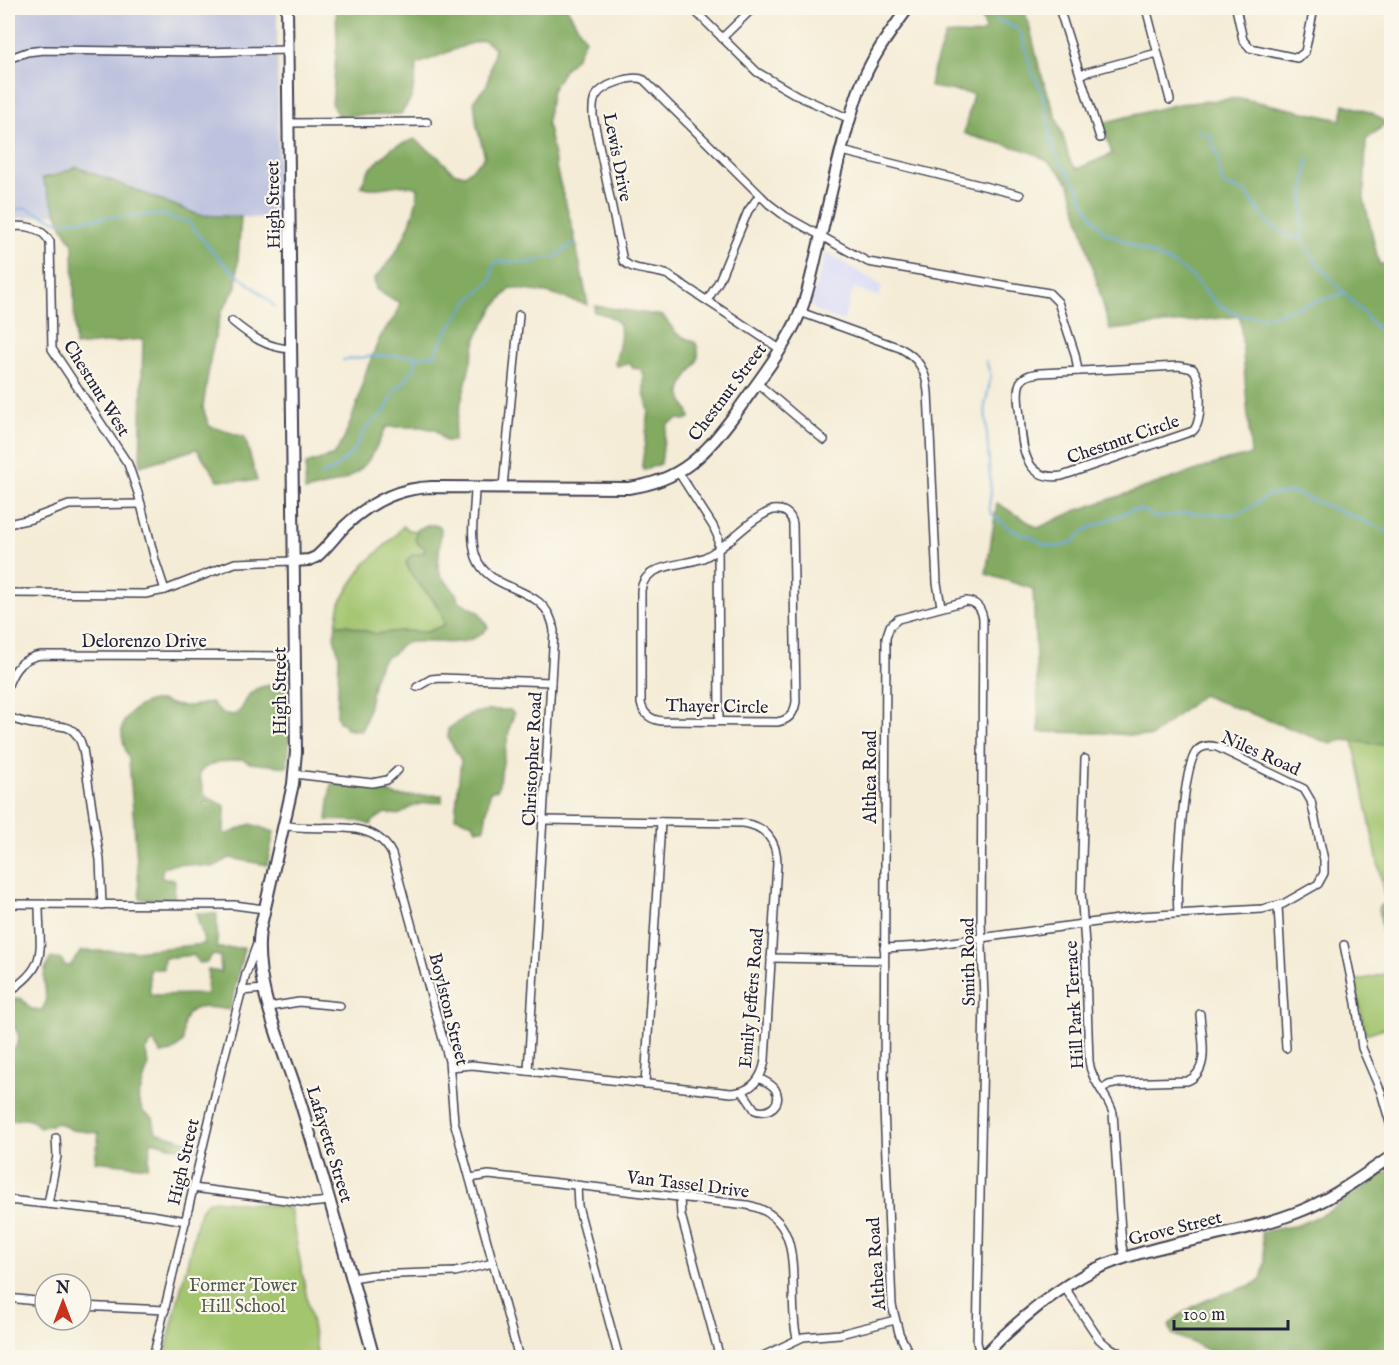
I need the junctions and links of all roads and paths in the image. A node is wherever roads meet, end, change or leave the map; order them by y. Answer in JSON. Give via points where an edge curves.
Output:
{"nodes":[{"id":1,"x":287,"y":8,"type":"edge"},
{"id":2,"x":692,"y":8,"type":"edge"},
{"id":3,"x":753,"y":8,"type":"edge"},
{"id":4,"x":908,"y":8,"type":"edge"},
{"id":5,"x":1059,"y":8,"type":"edge"},
{"id":6,"x":1146,"y":8,"type":"edge"},
{"id":7,"x":1236,"y":8,"type":"edge"},
{"id":8,"x":1314,"y":8,"type":"edge"},
{"id":9,"x":722,"y":38,"type":"junction"},
{"id":10,"x":288,"y":50,"type":"junction"},
{"id":11,"x":1157,"y":53,"type":"junction"},
{"id":12,"x":8,"y":58,"type":"edge"},
{"id":13,"x":1080,"y":74,"type":"junction"},
{"id":14,"x":1170,"y":100,"type":"dead end"},
{"id":15,"x":850,"y":119,"type":"junction"},
{"id":16,"x":427,"y":122,"type":"dead end"},
{"id":17,"x":288,"y":123,"type":"junction"},
{"id":18,"x":1100,"y":138,"type":"dead end"},
{"id":19,"x":842,"y":151,"type":"junction"},
{"id":20,"x":1020,"y":195,"type":"dead end"},
{"id":21,"x":759,"y":196,"type":"junction"},
{"id":22,"x":8,"y":227,"type":"edge"},
{"id":23,"x":821,"y":235,"type":"junction"},
{"id":24,"x":707,"y":301,"type":"junction"},
{"id":25,"x":800,"y":312,"type":"junction"},
{"id":26,"x":519,"y":315,"type":"dead end"},
{"id":27,"x":232,"y":321,"type":"dead end"},
{"id":28,"x":291,"y":349,"type":"junction"},
{"id":29,"x":780,"y":349,"type":"junction"},
{"id":30,"x":1078,"y":371,"type":"junction"},
{"id":31,"x":757,"y":383,"type":"junction"},
{"id":32,"x":824,"y":441,"type":"dead end"},
{"id":33,"x":679,"y":473,"type":"junction"},
{"id":34,"x":475,"y":487,"type":"junction"},
{"id":35,"x":503,"y":487,"type":"junction"},
{"id":36,"x":141,"y":504,"type":"junction"},
{"id":37,"x":8,"y":524,"type":"edge"},
{"id":38,"x":718,"y":549,"type":"junction"},
{"id":39,"x":294,"y":561,"type":"junction"},
{"id":40,"x":165,"y":590,"type":"junction"},
{"id":41,"x":8,"y":593,"type":"edge"},
{"id":42,"x":941,"y":606,"type":"junction"},
{"id":43,"x":296,"y":656,"type":"junction"},
{"id":44,"x":551,"y":681,"type":"junction"},
{"id":45,"x":8,"y":685,"type":"edge"},
{"id":46,"x":417,"y":687,"type":"dead end"},
{"id":47,"x":8,"y":717,"type":"edge"},
{"id":48,"x":719,"y":721,"type":"junction"},
{"id":49,"x":1085,"y":759,"type":"dead end"},
{"id":50,"x":398,"y":771,"type":"dead end"},
{"id":51,"x":294,"y":774,"type":"junction"},
{"id":52,"x":543,"y":820,"type":"junction"},
{"id":53,"x":661,"y":822,"type":"junction"},
{"id":54,"x":283,"y":825,"type":"junction"},
{"id":55,"x":8,"y":904,"type":"edge"},
{"id":56,"x":39,"y":905,"type":"junction"},
{"id":57,"x":102,"y":905,"type":"junction"},
{"id":58,"x":1278,"y":906,"type":"junction"},
{"id":59,"x":264,"y":909,"type":"junction"},
{"id":60,"x":1178,"y":913,"type":"junction"},
{"id":61,"x":1084,"y":924,"type":"junction"},
{"id":62,"x":983,"y":939,"type":"junction"},
{"id":63,"x":258,"y":940,"type":"junction"},
{"id":64,"x":1344,"y":945,"type":"dead end"},
{"id":65,"x":884,"y":948,"type":"junction"},
{"id":66,"x":771,"y":958,"type":"junction"},
{"id":67,"x":884,"y":960,"type":"junction"},
{"id":68,"x":264,"y":989,"type":"junction"},
{"id":69,"x":241,"y":991,"type":"junction"},
{"id":70,"x":8,"y":992,"type":"edge"},
{"id":71,"x":340,"y":1006,"type":"dead end"},
{"id":72,"x":269,"y":1007,"type":"junction"},
{"id":73,"x":1200,"y":1014,"type":"dead end"},
{"id":74,"x":1286,"y":1048,"type":"dead end"},
{"id":75,"x":450,"y":1067,"type":"junction"},
{"id":76,"x":528,"y":1071,"type":"junction"},
{"id":77,"x":759,"y":1078,"type":"junction"},
{"id":78,"x":645,"y":1084,"type":"junction"},
{"id":79,"x":1101,"y":1090,"type":"junction"},
{"id":80,"x":743,"y":1092,"type":"junction"},
{"id":81,"x":1392,"y":1130,"type":"edge"},
{"id":82,"x":56,"y":1138,"type":"dead end"},
{"id":83,"x":1392,"y":1156,"type":"edge"},
{"id":84,"x":470,"y":1178,"type":"junction"},
{"id":85,"x":577,"y":1186,"type":"junction"},
{"id":86,"x":193,"y":1188,"type":"junction"},
{"id":87,"x":680,"y":1198,"type":"junction"},
{"id":88,"x":8,"y":1200,"type":"edge"},
{"id":89,"x":330,"y":1201,"type":"junction"},
{"id":90,"x":48,"y":1204,"type":"junction"},
{"id":91,"x":186,"y":1221,"type":"junction"},
{"id":92,"x":1125,"y":1258,"type":"junction"},
{"id":93,"x":493,"y":1263,"type":"junction"},
{"id":94,"x":352,"y":1278,"type":"junction"},
{"id":95,"x":1065,"y":1288,"type":"junction"},
{"id":96,"x":8,"y":1298,"type":"edge"},
{"id":97,"x":33,"y":1301,"type":"edge"},
{"id":98,"x":93,"y":1307,"type":"edge"},
{"id":99,"x":165,"y":1310,"type":"junction"},
{"id":100,"x":895,"y":1320,"type":"junction"},
{"id":101,"x":797,"y":1338,"type":"junction"},
{"id":102,"x":983,"y":1357,"type":"edge"},
{"id":103,"x":153,"y":1358,"type":"edge"},
{"id":104,"x":374,"y":1358,"type":"edge"},
{"id":105,"x":519,"y":1358,"type":"edge"},
{"id":106,"x":620,"y":1358,"type":"edge"},
{"id":107,"x":720,"y":1358,"type":"edge"},
{"id":108,"x":759,"y":1358,"type":"edge"},
{"id":109,"x":911,"y":1358,"type":"edge"},
{"id":110,"x":1130,"y":1358,"type":"edge"}],
"edges":[{"from":1,"to":10,"type":"main road","name":"High Street"},
{"from":2,"to":9,"type":"street"},
{"from":3,"to":9,"type":"street"},
{"from":4,"to":15,"type":"main road","name":"Chestnut Street","via":[[870,66]]},
{"from":5,"to":13,"type":"street"},
{"from":6,"to":11,"type":"street"},
{"from":7,"to":8,"type":"street","via":[[1243,40],[1250,48],[1297,58],[1305,52]]},
{"from":9,"to":15,"type":"street","via":[[761,75]]},
{"from":10,"to":12,"type":"street","via":[[44,50]]},
{"from":10,"to":17,"type":"main road","name":"High Street"},
{"from":11,"to":13,"type":"street"},
{"from":11,"to":14,"type":"street"},
{"from":13,"to":18,"type":"street"},
{"from":15,"to":19,"type":"main road","name":"Chestnut Street"},
{"from":16,"to":17,"type":"street"},
{"from":17,"to":28,"type":"main road","name":"High Street"},
{"from":19,"to":20,"type":"street"},
{"from":19,"to":23,"type":"main road","name":"Chestnut Street"},
{"from":21,"to":23,"type":"street","name":"Lewis Drive","via":[[785,216]]},
{"from":21,"to":24,"type":"street","via":[[748,211]]},
{"from":21,"to":24,"type":"street","name":"Lewis Drive","via":[[644,80],[629,77],[596,97],[593,116],[623,261],[631,267],[665,273]]},
{"from":22,"to":36,"type":"street","name":"Chestnut West","via":[[34,228],[50,242],[52,349],[128,464]]},
{"from":23,"to":25,"type":"main road","name":"Chestnut Street"},
{"from":23,"to":30,"type":"street","via":[[857,258],[873,263],[1052,294],[1058,302]]},
{"from":24,"to":29,"type":"street","name":"Lewis Drive"},
{"from":25,"to":29,"type":"main road","name":"Chestnut Street"},
{"from":25,"to":42,"type":"street","via":[[900,348],[923,368],[928,392]]},
{"from":26,"to":35,"type":"street"},
{"from":27,"to":28,"type":"street","via":[[263,343]]},
{"from":28,"to":39,"type":"main road","name":"High Street"},
{"from":29,"to":31,"type":"main road","name":"Chestnut Street"},
{"from":30,"to":30,"type":"street","name":"Chestnut Circle","via":[[1190,368],[1199,381],[1198,426],[1190,433],[1067,475],[1044,474],[1029,464],[1024,451],[1019,386],[1029,375]]},
{"from":31,"to":32,"type":"street"},
{"from":31,"to":33,"type":"main road","name":"Chestnut Street","via":[[710,447]]},
{"from":33,"to":35,"type":"main road","name":"Chestnut Street","via":[[628,488]]},
{"from":33,"to":38,"type":"street","via":[[716,530]]},
{"from":34,"to":35,"type":"main road","name":"Chestnut Street"},
{"from":34,"to":39,"type":"main road","name":"Chestnut Street","via":[[420,487],[388,496],[357,516],[316,557]]},
{"from":34,"to":44,"type":"street","name":"Christopher Road","via":[[474,541],[478,561],[492,577],[532,597],[546,609],[554,631]]},
{"from":36,"to":37,"type":"street","via":[[69,506]]},
{"from":36,"to":40,"type":"street","name":"Chestnut West"},
{"from":38,"to":48,"type":"street"},
{"from":38,"to":48,"type":"street","name":"Thayer Circle","via":[[702,558],[655,571],[644,580],[641,699],[643,710],[654,720]]},
{"from":38,"to":48,"type":"street","name":"Thayer Circle","via":[[770,512],[780,510],[791,517],[794,709],[781,721]]},
{"from":39,"to":40,"type":"street","via":[[235,563]]},
{"from":39,"to":43,"type":"main road","name":"High Street"},
{"from":40,"to":41,"type":"street","via":[[139,595]]},
{"from":42,"to":62,"type":"street","name":"Smith Road","via":[[972,602],[980,608],[983,618]]},
{"from":42,"to":65,"type":"street","name":"Althea Road","via":[[896,621],[886,638]]},
{"from":43,"to":45,"type":"street","name":"Delorenzo Drive","via":[[41,655],[20,664]]},
{"from":43,"to":51,"type":"main road","name":"High Street"},
{"from":44,"to":46,"type":"street","via":[[441,678]]},
{"from":44,"to":52,"type":"street","name":"Christopher Road"},
{"from":47,"to":57,"type":"street","via":[[66,726],[78,736],[99,852]]},
{"from":49,"to":61,"type":"street","name":"Hill Park Terrace","via":[[1081,892]]},
{"from":50,"to":51,"type":"street","via":[[387,780],[372,783]]},
{"from":51,"to":54,"type":"main road","name":"High Street"},
{"from":52,"to":53,"type":"street","name":"Emily Jeffers Road"},
{"from":52,"to":76,"type":"street","name":"Christopher Road"},
{"from":53,"to":66,"type":"street","name":"Emily Jeffers Road","via":[[747,823],[771,838],[777,863]]},
{"from":53,"to":78,"type":"street"},
{"from":54,"to":59,"type":"main road","name":"High Street"},
{"from":54,"to":75,"type":"street","name":"Boylston Street","via":[[365,830],[380,837],[390,849]]},
{"from":55,"to":56,"type":"street"},
{"from":56,"to":57,"type":"street"},
{"from":56,"to":70,"type":"street","via":[[39,963],[27,979]]},
{"from":57,"to":59,"type":"street","via":[[234,905]]},
{"from":58,"to":60,"type":"street","name":"Niles Road"},
{"from":58,"to":60,"type":"street","name":"Niles Road","via":[[1315,886],[1323,877],[1324,860],[1309,797],[1293,782],[1208,746],[1194,753],[1185,790]]},
{"from":58,"to":74,"type":"street"},
{"from":59,"to":63,"type":"main road","name":"High Street"},
{"from":60,"to":61,"type":"street","name":"Niles Road"},
{"from":61,"to":62,"type":"street","name":"Niles Road"},
{"from":61,"to":79,"type":"street","name":"Hill Park Terrace","via":[[1089,1065]]},
{"from":62,"to":65,"type":"street","name":"Niles Road"},
{"from":62,"to":102,"type":"street","name":"Smith Road","via":[[977,1342]]},
{"from":63,"to":68,"type":"main road","name":"Lafayette Street"},
{"from":63,"to":69,"type":"street","name":"High Street"},
{"from":64,"to":81,"type":"street","via":[[1362,1048]]},
{"from":65,"to":67,"type":"street","name":"Althea Road"},
{"from":66,"to":67,"type":"street"},
{"from":66,"to":77,"type":"street","name":"Emily Jeffers Road","via":[[765,1060]]},
{"from":67,"to":100,"type":"street","name":"Althea Road","via":[[884,1123]]},
{"from":68,"to":69,"type":"street"},
{"from":68,"to":72,"type":"main road","name":"Lafayette Street"},
{"from":69,"to":86,"type":"street","name":"High Street"},
{"from":71,"to":72,"type":"street","via":[[299,1002]]},
{"from":72,"to":89,"type":"main road","name":"Lafayette Street"},
{"from":73,"to":79,"type":"street","via":[[1202,1061],[1196,1076],[1187,1081],[1114,1084]]},
{"from":75,"to":76,"type":"street","name":"Emily Jeffers Road","via":[[472,1065]]},
{"from":75,"to":84,"type":"street","name":"Boylston Street","via":[[453,1115]]},
{"from":76,"to":78,"type":"street","name":"Emily Jeffers Road"},
{"from":77,"to":80,"type":"street","name":"Emily Jeffers Road"},
{"from":77,"to":80,"type":"street","via":[[777,1092],[773,1108],[765,1112],[755,1110]]},
{"from":78,"to":80,"type":"street","name":"Emily Jeffers Road"},
{"from":79,"to":92,"type":"street","name":"Hill Park Terrace","via":[[1114,1119]]},
{"from":82,"to":90,"type":"street","via":[[57,1156]]},
{"from":83,"to":92,"type":"main road","name":"Grove Street","via":[[1326,1199],[1296,1213]]},
{"from":84,"to":85,"type":"street","name":"Van Tassel Drive","via":[[485,1175]]},
{"from":84,"to":93,"type":"street","name":"Boylston Street"},
{"from":85,"to":87,"type":"street","name":"Van Tassel Drive"},
{"from":85,"to":106,"type":"street","via":[[578,1206]]},
{"from":86,"to":89,"type":"street","via":[[309,1203]]},
{"from":86,"to":91,"type":"street","name":"High Street"},
{"from":87,"to":101,"type":"street","name":"Van Tassel Drive","via":[[752,1206],[766,1212],[781,1226],[791,1250]]},
{"from":87,"to":107,"type":"street","via":[[681,1215]]},
{"from":88,"to":90,"type":"street"},
{"from":89,"to":94,"type":"main road","name":"Lafayette Street"},
{"from":90,"to":91,"type":"street"},
{"from":91,"to":99,"type":"street","name":"High Street"},
{"from":92,"to":95,"type":"main road","name":"Grove Street","via":[[1092,1271]]},
{"from":93,"to":94,"type":"street","via":[[448,1273]]},
{"from":93,"to":105,"type":"street","name":"Boylston Street"},
{"from":94,"to":104,"type":"main road","name":"Lafayette Street"},
{"from":95,"to":102,"type":"main road","name":"Grove Street","via":[[1022,1320]]},
{"from":95,"to":110,"type":"street","via":[[1099,1339]]},
{"from":96,"to":97,"type":"street"},
{"from":98,"to":99,"type":"street"},
{"from":99,"to":103,"type":"street","name":"High Street"},
{"from":100,"to":101,"type":"street","via":[[840,1334]]},
{"from":100,"to":109,"type":"street","name":"Althea Road"},
{"from":101,"to":108,"type":"street"}]}
